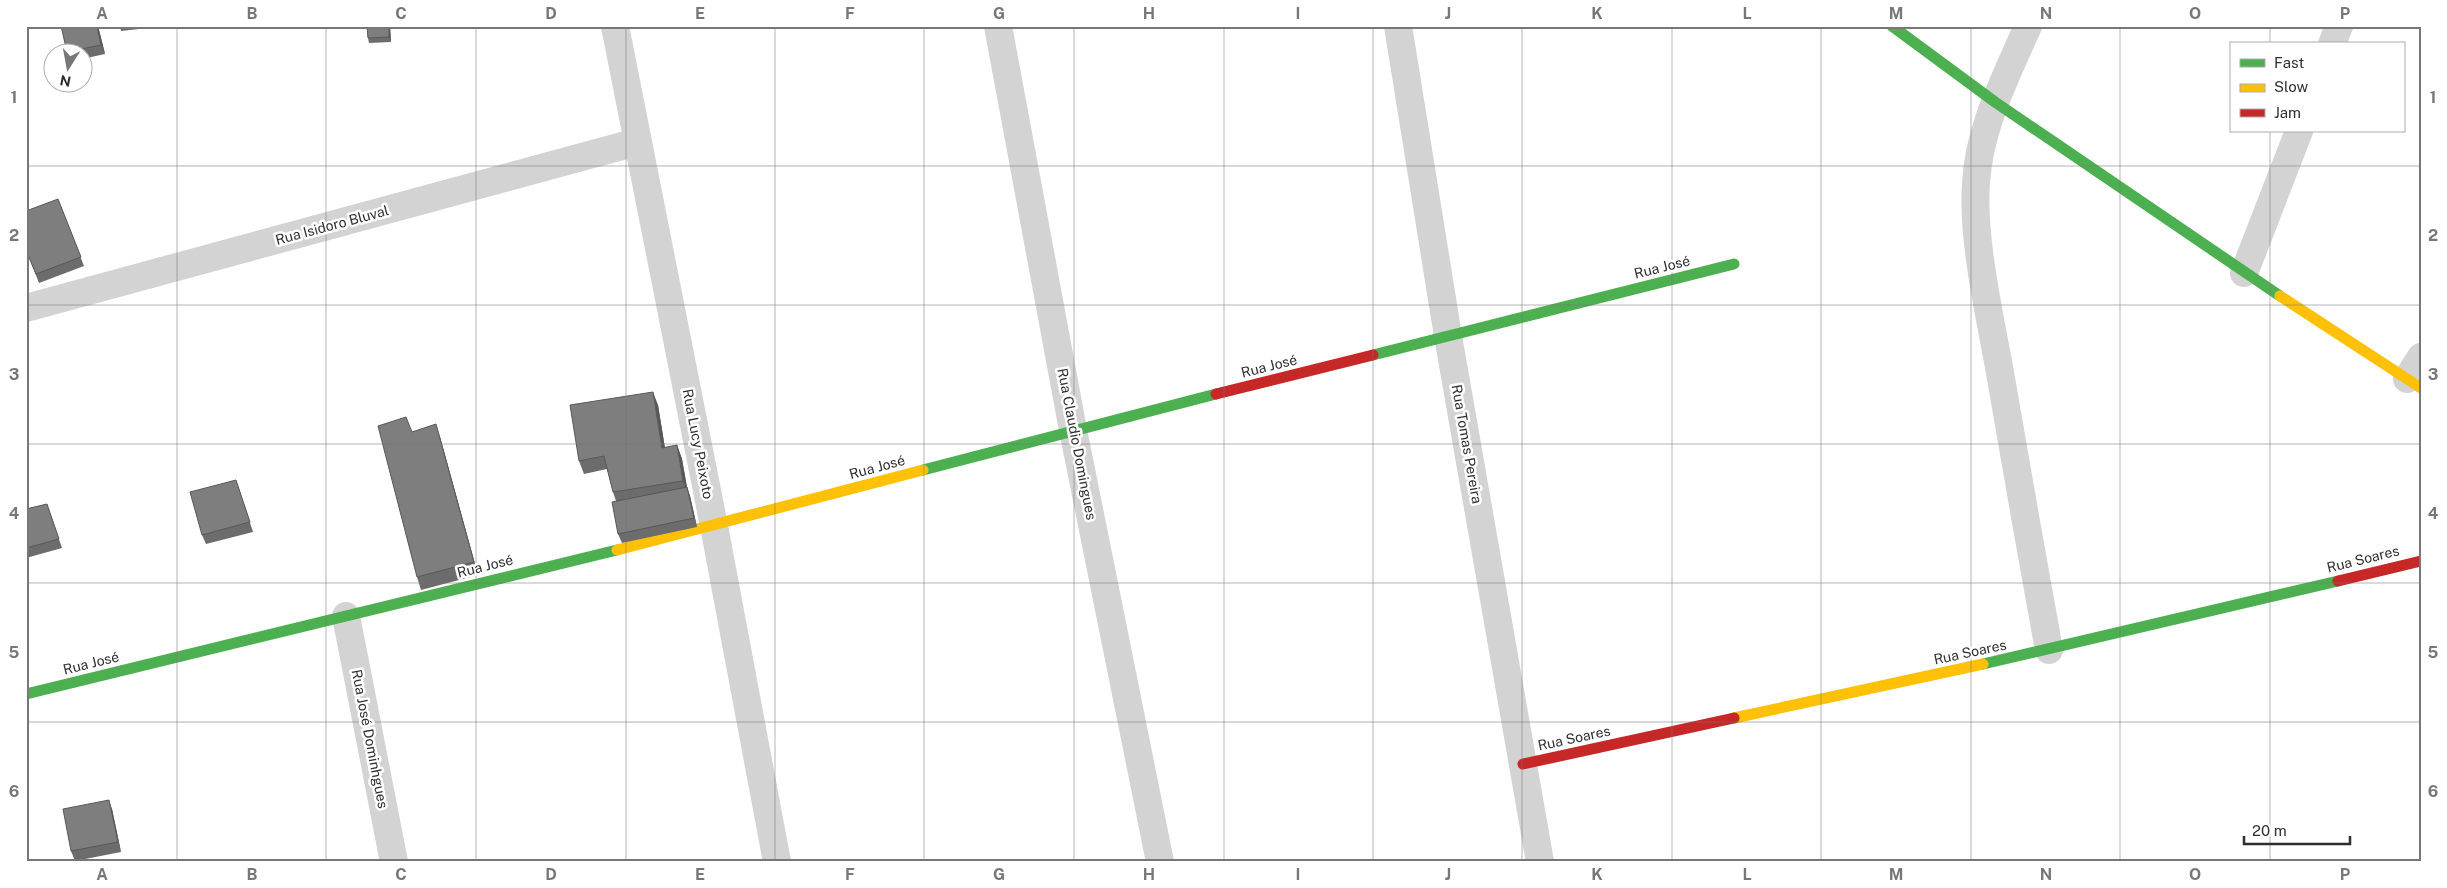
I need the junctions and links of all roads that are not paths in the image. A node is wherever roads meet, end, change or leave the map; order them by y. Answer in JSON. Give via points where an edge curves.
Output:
{"nodes":[{"id":1,"x":615,"y":26,"type":"edge"},
{"id":2,"x":998,"y":26,"type":"edge"},
{"id":3,"x":1398,"y":26,"type":"edge"},
{"id":4,"x":1892,"y":26,"type":"edge"},
{"id":5,"x":2028,"y":26,"type":"edge"},
{"id":6,"x":2339,"y":26,"type":"edge"},
{"id":7,"x":2333,"y":42,"type":"edge"},
{"id":8,"x":1995,"y":102,"type":"junction"},
{"id":9,"x":2299,"y":132,"type":"edge"},
{"id":10,"x":637,"y":142,"type":"junction"},
{"id":11,"x":1734,"y":264,"type":"dead end"},
{"id":12,"x":2244,"y":273,"type":"junction"},
{"id":13,"x":26,"y":308,"type":"edge"},
{"id":14,"x":1448,"y":336,"type":"junction"},
{"id":15,"x":2416,"y":375,"type":"edge"},
{"id":16,"x":1074,"y":430,"type":"junction"},
{"id":17,"x":714,"y":526,"type":"junction"},
{"id":18,"x":2421,"y":560,"type":"edge"},
{"id":19,"x":346,"y":616,"type":"junction"},
{"id":20,"x":2049,"y":650,"type":"junction"},
{"id":21,"x":26,"y":694,"type":"edge"},
{"id":22,"x":1523,"y":764,"type":"junction"},
{"id":23,"x":394,"y":862,"type":"edge"},
{"id":24,"x":777,"y":862,"type":"edge"},
{"id":25,"x":1160,"y":862,"type":"edge"},
{"id":26,"x":1540,"y":862,"type":"edge"}],
"edges":[{"from":1,"to":10,"type":"street","name":"Rua Lucy Peixoto"},
{"from":2,"to":16,"type":"street","name":"Rua Claudio Domingues"},
{"from":3,"to":14,"type":"street","name":"Rua Tomas Pereira"},
{"from":4,"to":8,"type":"street"},
{"from":5,"to":8,"type":"street"},
{"from":6,"to":7,"type":"street"},
{"from":8,"to":12,"type":"street"},
{"from":8,"to":20,"type":"street","via":[[1981,142],[1975,184],[1978,237]]},
{"from":9,"to":12,"type":"street"},
{"from":10,"to":13,"type":"street","name":"Rua Isidoro Bluval"},
{"from":10,"to":17,"type":"street","name":"Rua Lucy Peixoto"},
{"from":11,"to":14,"type":"street","name":"Rua José"},
{"from":12,"to":15,"type":"street"},
{"from":14,"to":16,"type":"street","name":"Rua José"},
{"from":14,"to":22,"type":"street","name":"Rua Tomas Pereira"},
{"from":16,"to":17,"type":"street","name":"Rua José"},
{"from":16,"to":25,"type":"street","name":"Rua Claudio Domingues"},
{"from":17,"to":19,"type":"street","name":"Rua José"},
{"from":17,"to":24,"type":"street","name":"Rua Lucy Peixoto"},
{"from":18,"to":20,"type":"street","name":"Rua Soares"},
{"from":19,"to":21,"type":"street","name":"Rua José"},
{"from":19,"to":23,"type":"street","name":"Rua José Dominhgues"},
{"from":20,"to":22,"type":"street","name":"Rua Soares"},
{"from":22,"to":26,"type":"street","name":"Rua Tomas Pereira"}]}
